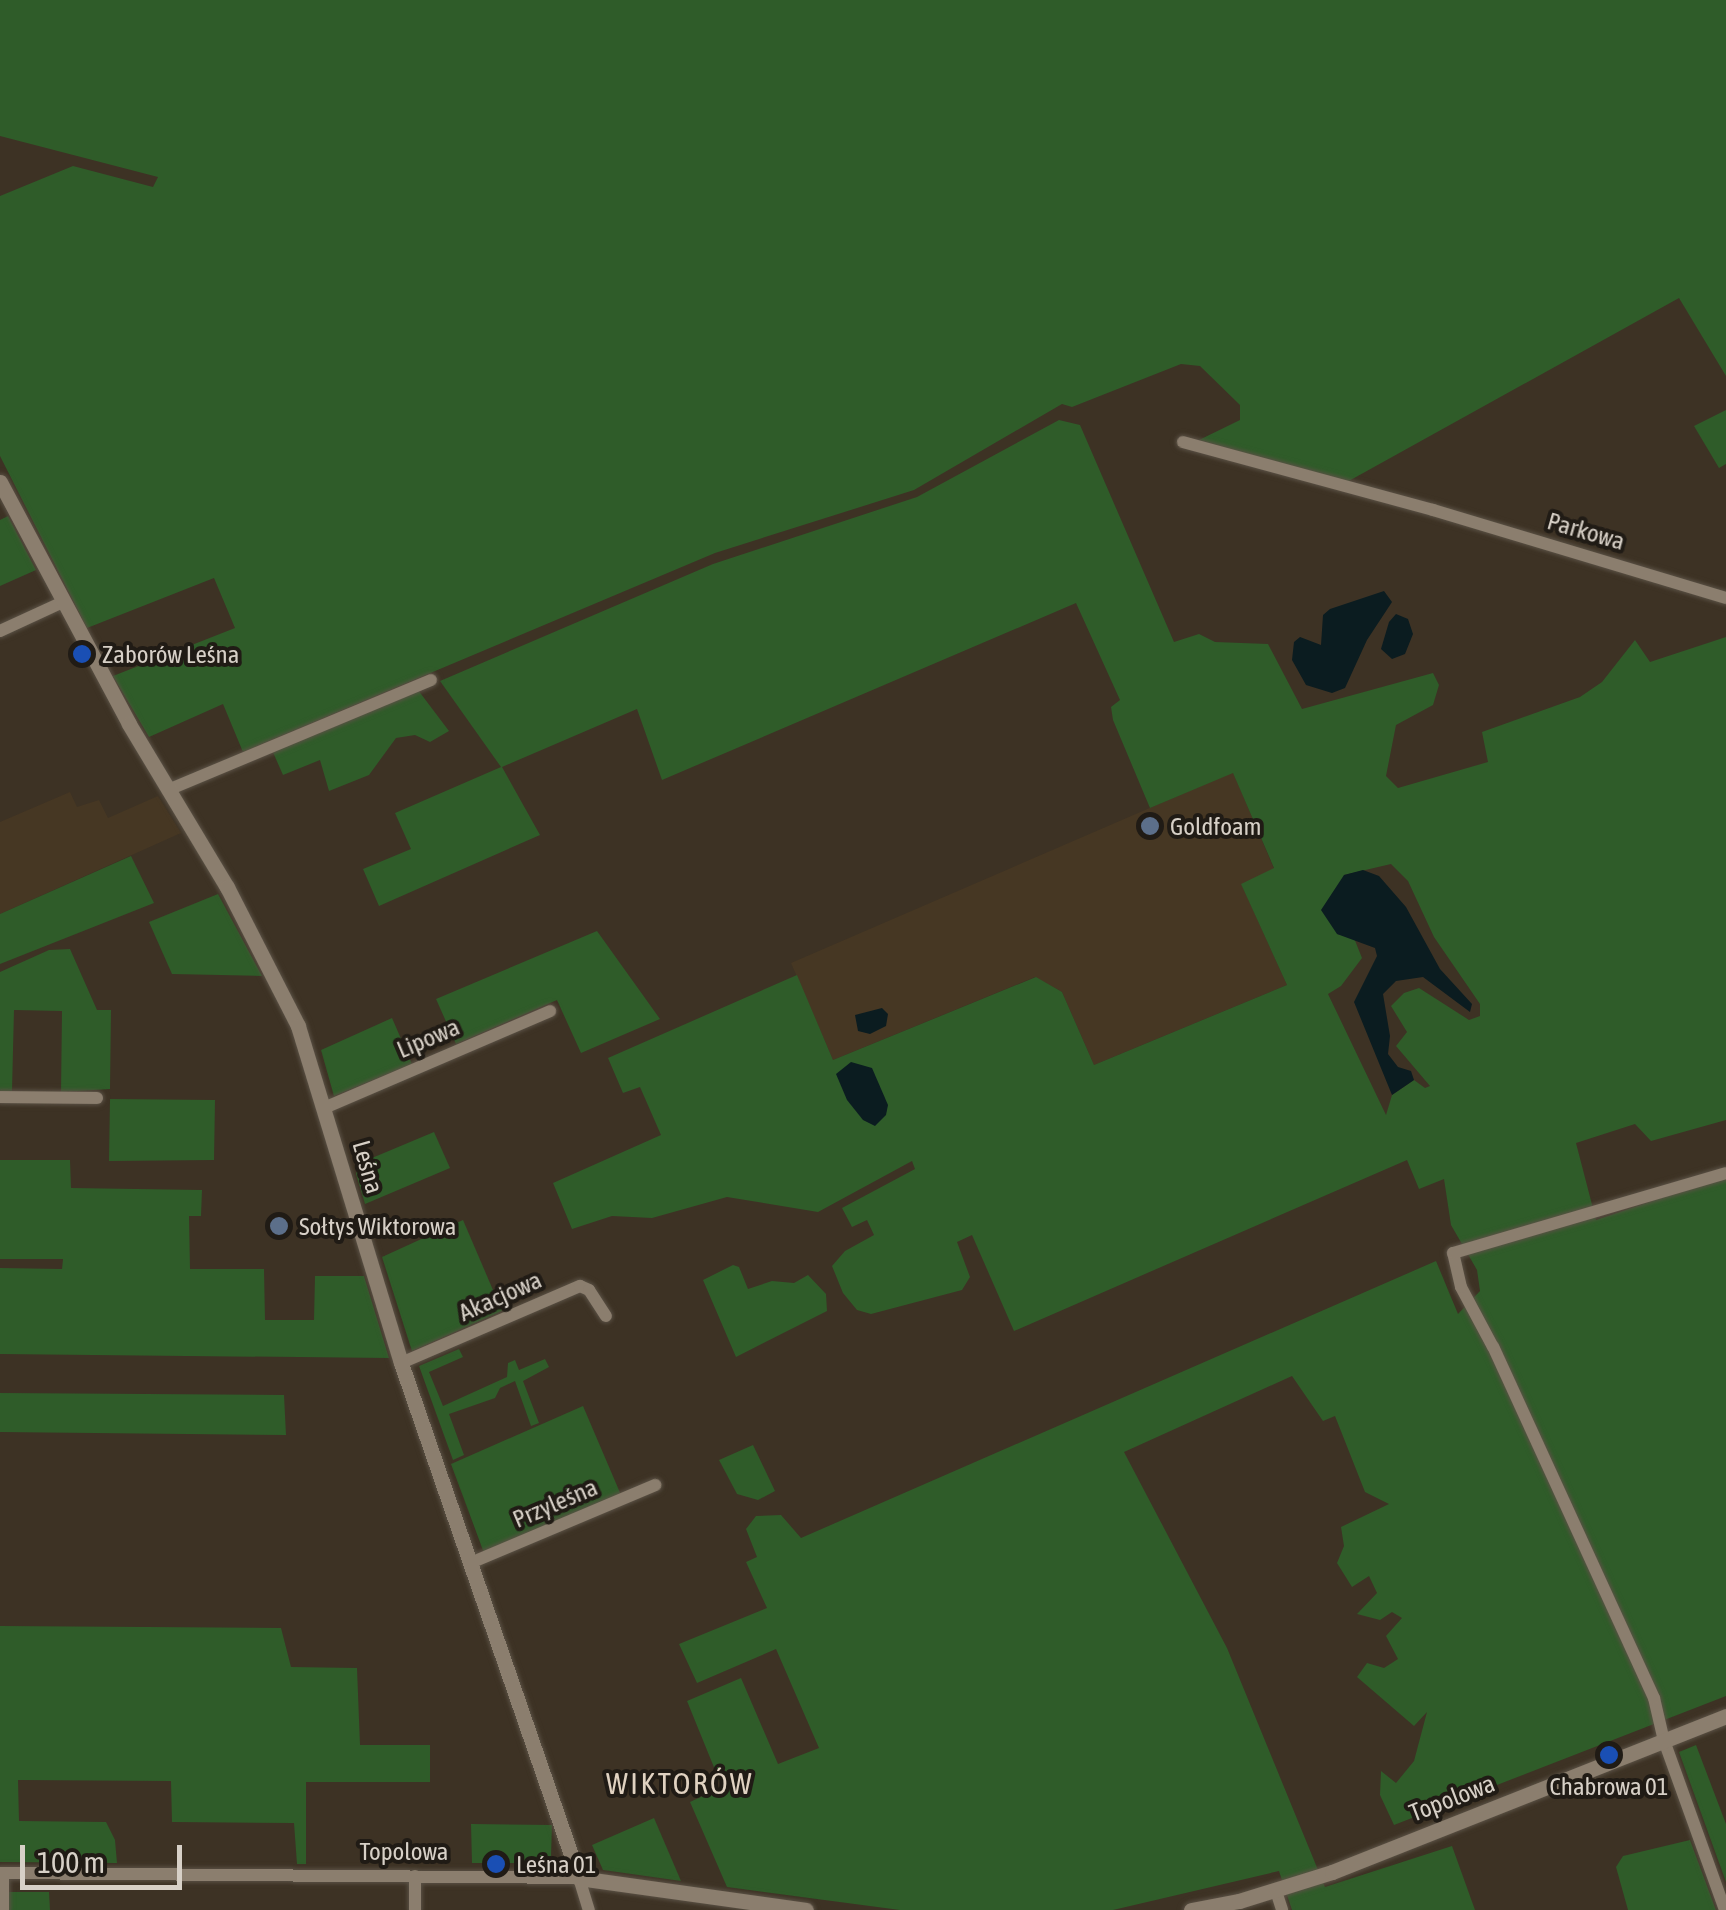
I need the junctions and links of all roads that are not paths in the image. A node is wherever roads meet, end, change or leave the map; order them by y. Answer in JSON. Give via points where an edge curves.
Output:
{"nodes":[{"id":1,"x":1184,"y":442,"type":"dead end"},
{"id":2,"x":0,"y":482,"type":"edge"},
{"id":3,"x":1726,"y":598,"type":"edge"},
{"id":4,"x":63,"y":602,"type":"junction"},
{"id":5,"x":0,"y":630,"type":"edge"},
{"id":6,"x":431,"y":680,"type":"dead end"},
{"id":7,"x":168,"y":790,"type":"junction"},
{"id":8,"x":550,"y":1011,"type":"dead end"},
{"id":9,"x":0,"y":1097,"type":"edge"},
{"id":10,"x":97,"y":1098,"type":"dead end"},
{"id":11,"x":324,"y":1108,"type":"junction"},
{"id":12,"x":1726,"y":1173,"type":"edge"},
{"id":13,"x":606,"y":1316,"type":"dead end"},
{"id":14,"x":401,"y":1363,"type":"junction"},
{"id":15,"x":655,"y":1485,"type":"dead end"},
{"id":16,"x":473,"y":1562,"type":"junction"},
{"id":17,"x":1726,"y":1716,"type":"edge"},
{"id":18,"x":1664,"y":1742,"type":"junction"},
{"id":19,"x":2,"y":1872,"type":"edge"},
{"id":20,"x":414,"y":1876,"type":"junction"},
{"id":21,"x":579,"y":1878,"type":"junction"},
{"id":22,"x":1276,"y":1891,"type":"junction"},
{"id":23,"x":4,"y":1910,"type":"edge"},
{"id":24,"x":415,"y":1910,"type":"edge"},
{"id":25,"x":588,"y":1910,"type":"edge"},
{"id":26,"x":805,"y":1910,"type":"edge"},
{"id":27,"x":1190,"y":1910,"type":"edge"},
{"id":28,"x":1282,"y":1910,"type":"edge"},
{"id":29,"x":1725,"y":1910,"type":"edge"}],
"edges":[{"from":1,"to":3,"type":"street","name":"Parkowa"},
{"from":2,"to":4,"type":"street","name":"Leśna"},
{"from":4,"to":5,"type":"street"},
{"from":4,"to":7,"type":"street","name":"Leśna"},
{"from":6,"to":7,"type":"street"},
{"from":7,"to":11,"type":"street","name":"Leśna","via":[[289,1006]]},
{"from":8,"to":11,"type":"street","name":"Lipowa"},
{"from":9,"to":10,"type":"street"},
{"from":11,"to":14,"type":"street","name":"Leśna"},
{"from":12,"to":18,"type":"street","via":[[1453,1253],[1461,1288],[1654,1698]]},
{"from":13,"to":14,"type":"street","name":"Akacjowa","via":[[580,1286]]},
{"from":14,"to":16,"type":"street","name":"Leśna"},
{"from":15,"to":16,"type":"street","name":"Przyleśna"},
{"from":16,"to":21,"type":"street","name":"Leśna"},
{"from":17,"to":18,"type":"street","name":"Topolowa"},
{"from":18,"to":22,"type":"street","name":"Topolowa"},
{"from":18,"to":29,"type":"street"},
{"from":19,"to":20,"type":"street","name":"Topolowa"},
{"from":19,"to":23,"type":"street"},
{"from":20,"to":21,"type":"street","name":"Topolowa"},
{"from":20,"to":24,"type":"street"},
{"from":21,"to":25,"type":"street","name":"Leśna"},
{"from":21,"to":26,"type":"street","name":"Topolowa"},
{"from":22,"to":27,"type":"street","name":"Topolowa"},
{"from":22,"to":28,"type":"street"}]}
